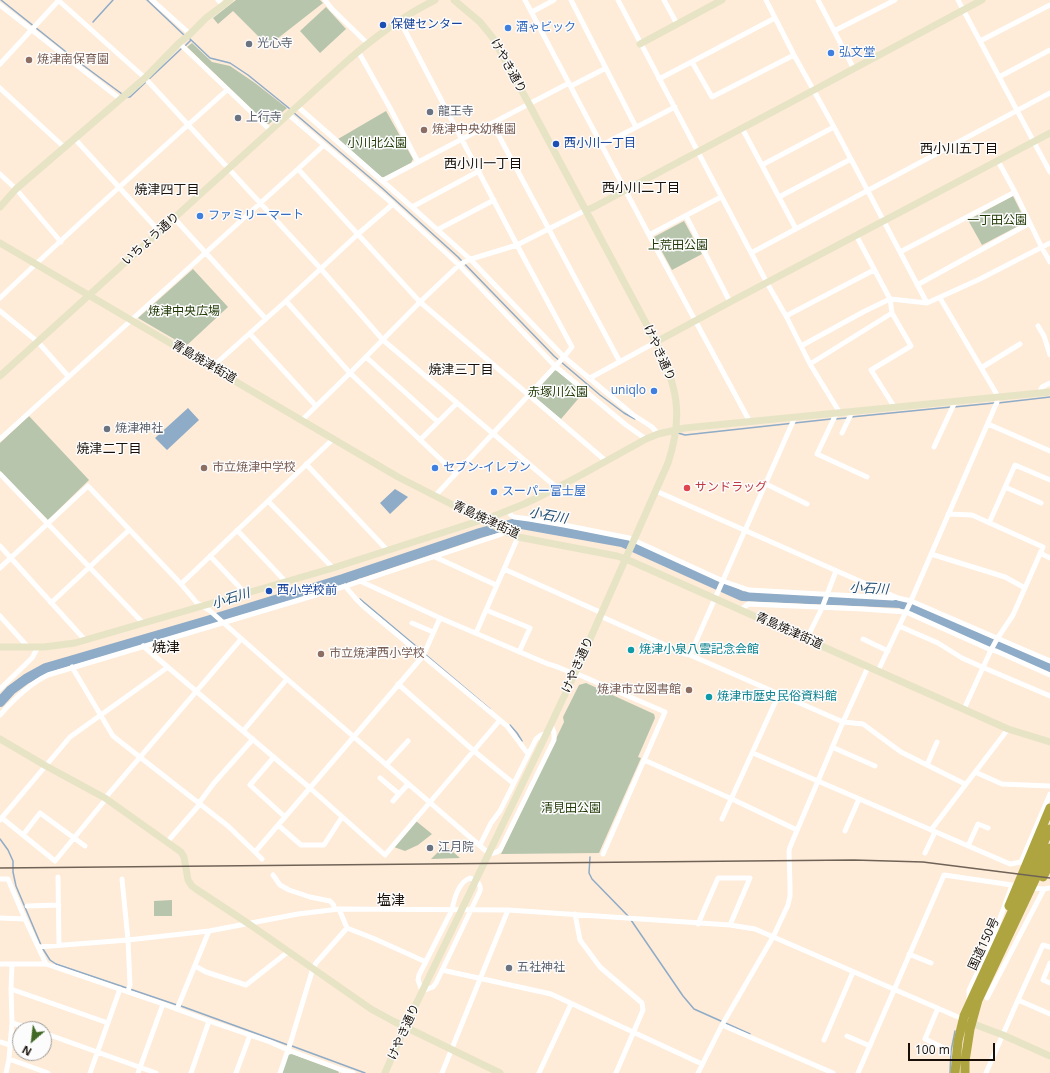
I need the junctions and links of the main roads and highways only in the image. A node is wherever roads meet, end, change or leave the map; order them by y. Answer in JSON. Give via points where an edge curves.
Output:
{"nodes":[{"id":1,"x":1050,"y":808,"type":"edge"},
{"id":2,"x":1050,"y":829,"type":"edge"},
{"id":3,"x":1050,"y":848,"type":"edge"},
{"id":4,"x":1050,"y":863,"type":"edge"},
{"id":5,"x":1001,"y":945,"type":"junction"},
{"id":6,"x":967,"y":1021,"type":"junction"},
{"id":7,"x":955,"y":1073,"type":"edge"},
{"id":8,"x":965,"y":1073,"type":"edge"}],
"edges":[{"from":1,"to":5,"type":"highway","via":[[1009,906]]},
{"from":2,"to":5,"type":"highway","name":"国道150号"},
{"from":3,"to":5,"type":"highway","name":"国道150号"},
{"from":4,"to":5,"type":"highway","via":[[1029,907]]},
{"from":5,"to":6,"type":"highway","name":"国道150号"},
{"from":5,"to":6,"type":"highway","name":"国道150号","via":[[969,1006]]},
{"from":6,"to":7,"type":"highway","name":"国道150号","via":[[958,1041]]},
{"from":6,"to":8,"type":"highway","name":"国道150号"}]}
